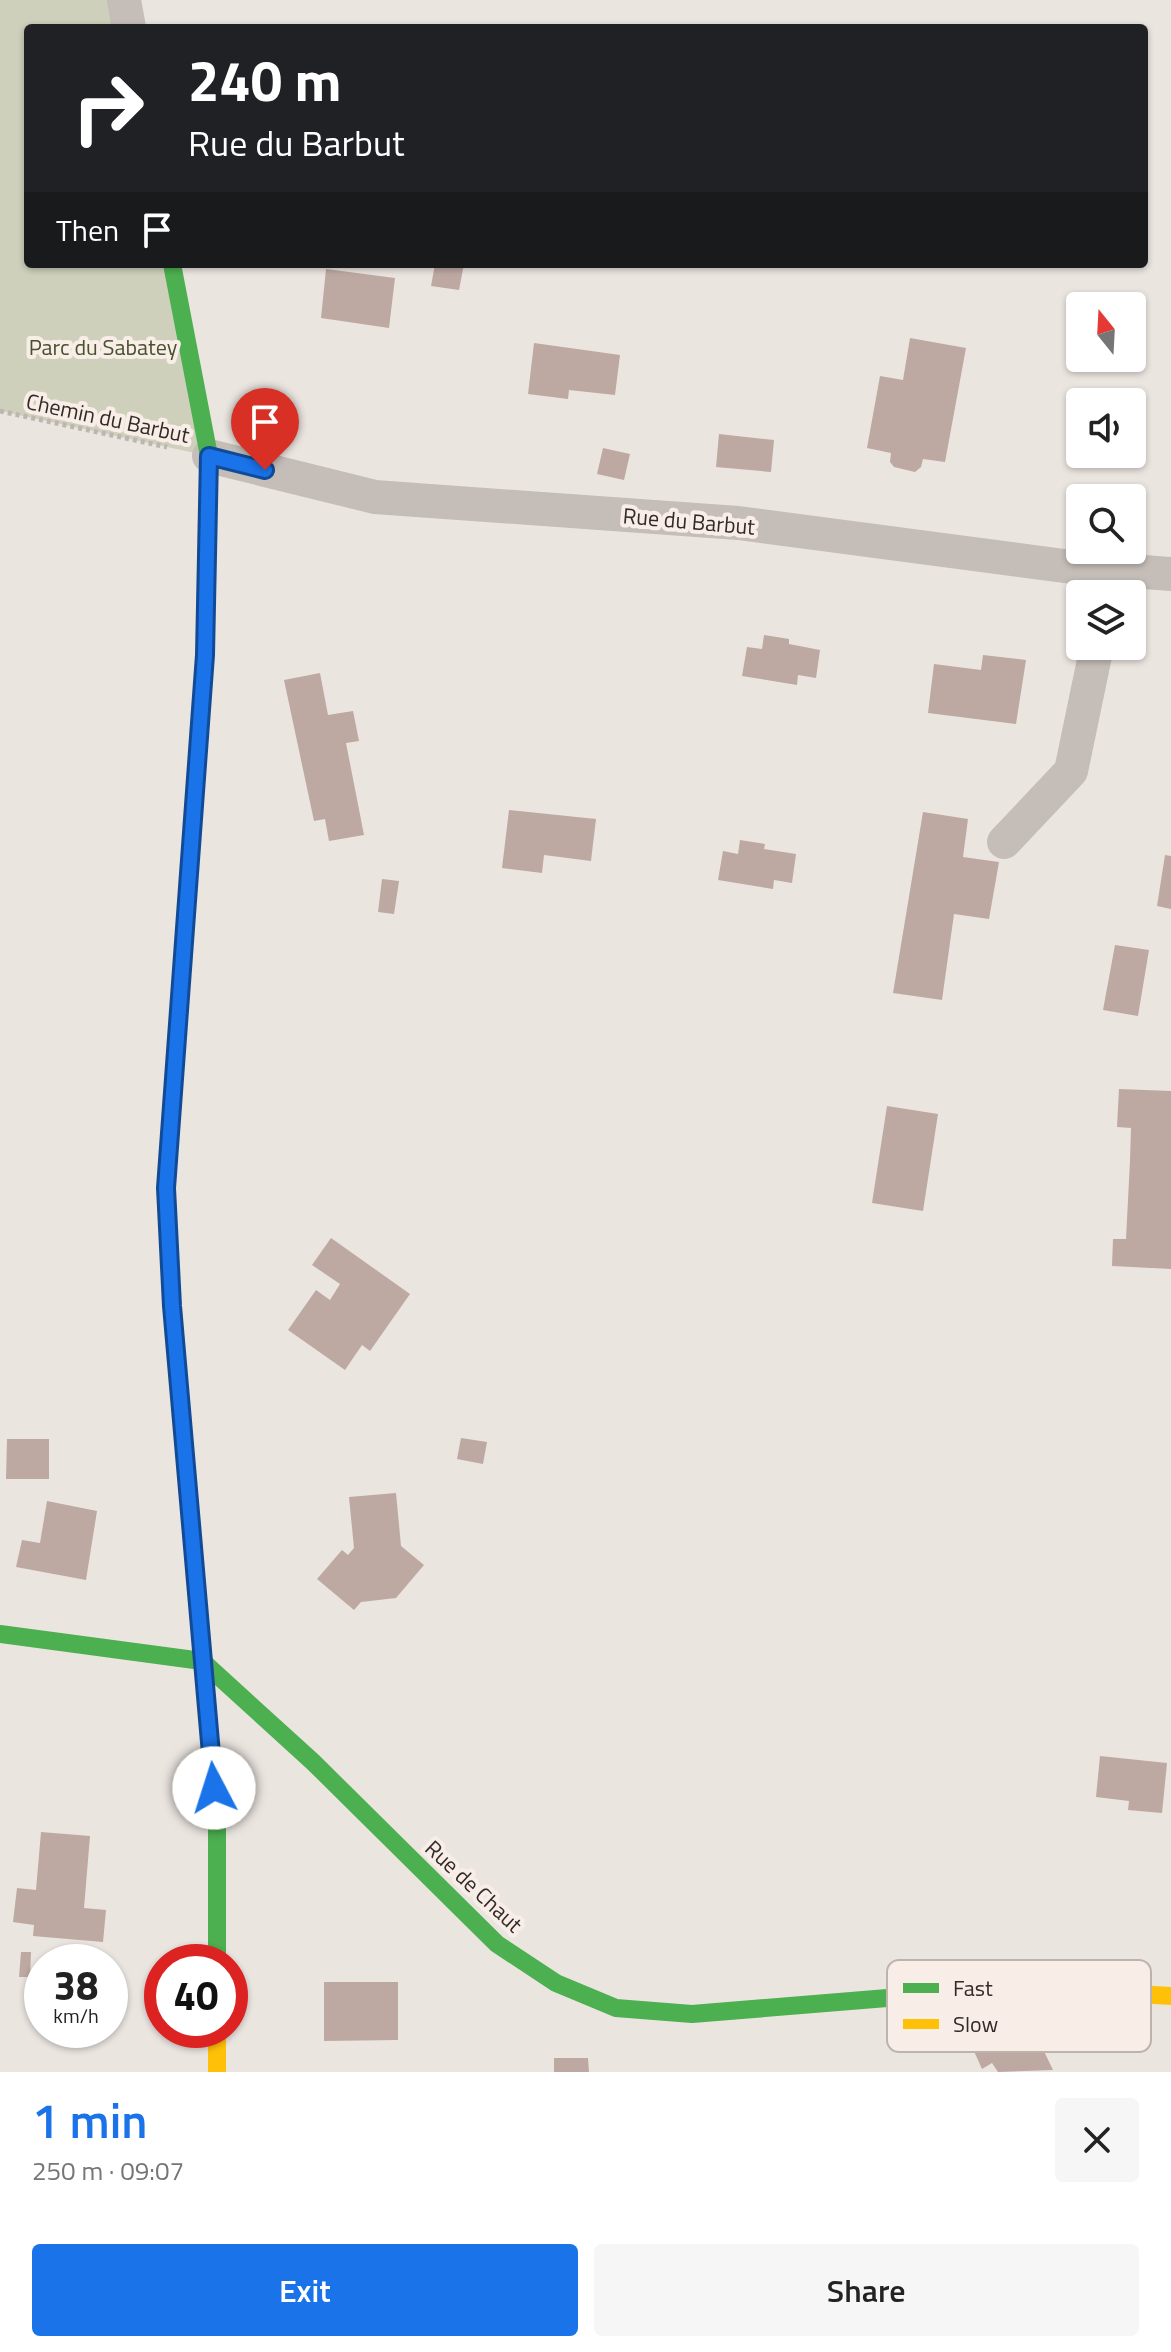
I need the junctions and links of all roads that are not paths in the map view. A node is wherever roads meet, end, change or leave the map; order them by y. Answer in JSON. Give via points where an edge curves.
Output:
{"nodes":[{"id":1,"x":124,"y":0,"type":"edge"},
{"id":2,"x":128,"y":24,"type":"edge"},
{"id":3,"x":173,"y":268,"type":"edge"},
{"id":4,"x":209,"y":456,"type":"junction"},
{"id":5,"x":1171,"y":574,"type":"edge"},
{"id":6,"x":1090,"y":580,"type":"edge"},
{"id":7,"x":1119,"y":580,"type":"edge"},
{"id":8,"x":1094,"y":660,"type":"edge"},
{"id":9,"x":1004,"y":842,"type":"dead end"},
{"id":10,"x":0,"y":1634,"type":"edge"},
{"id":11,"x":202,"y":1661,"type":"junction"},
{"id":12,"x":217,"y":1944,"type":"edge"},
{"id":13,"x":1151,"y":1995,"type":"edge"},
{"id":14,"x":1171,"y":1996,"type":"edge"},
{"id":15,"x":887,"y":1998,"type":"edge"},
{"id":16,"x":217,"y":2048,"type":"edge"},
{"id":17,"x":217,"y":2072,"type":"edge"}],
"edges":[{"from":1,"to":2,"type":"street"},
{"from":3,"to":4,"type":"street"},
{"from":4,"to":6,"type":"street","name":"Rue du Barbut","via":[[375,497],[738,523]]},
{"from":4,"to":11,"type":"street","via":[[205,655],[166,1188]]},
{"from":5,"to":7,"type":"street","name":"Rue du Barbut"},
{"from":8,"to":9,"type":"street","via":[[1071,771]]},
{"from":10,"to":11,"type":"street"},
{"from":11,"to":12,"type":"street","via":[[217,1819]]},
{"from":11,"to":15,"type":"street","name":"Rue de Chaut","via":[[497,1944],[556,1983],[616,2008],[692,2014]]},
{"from":13,"to":14,"type":"street","name":"Rue de Chaut"},
{"from":16,"to":17,"type":"street"}]}
